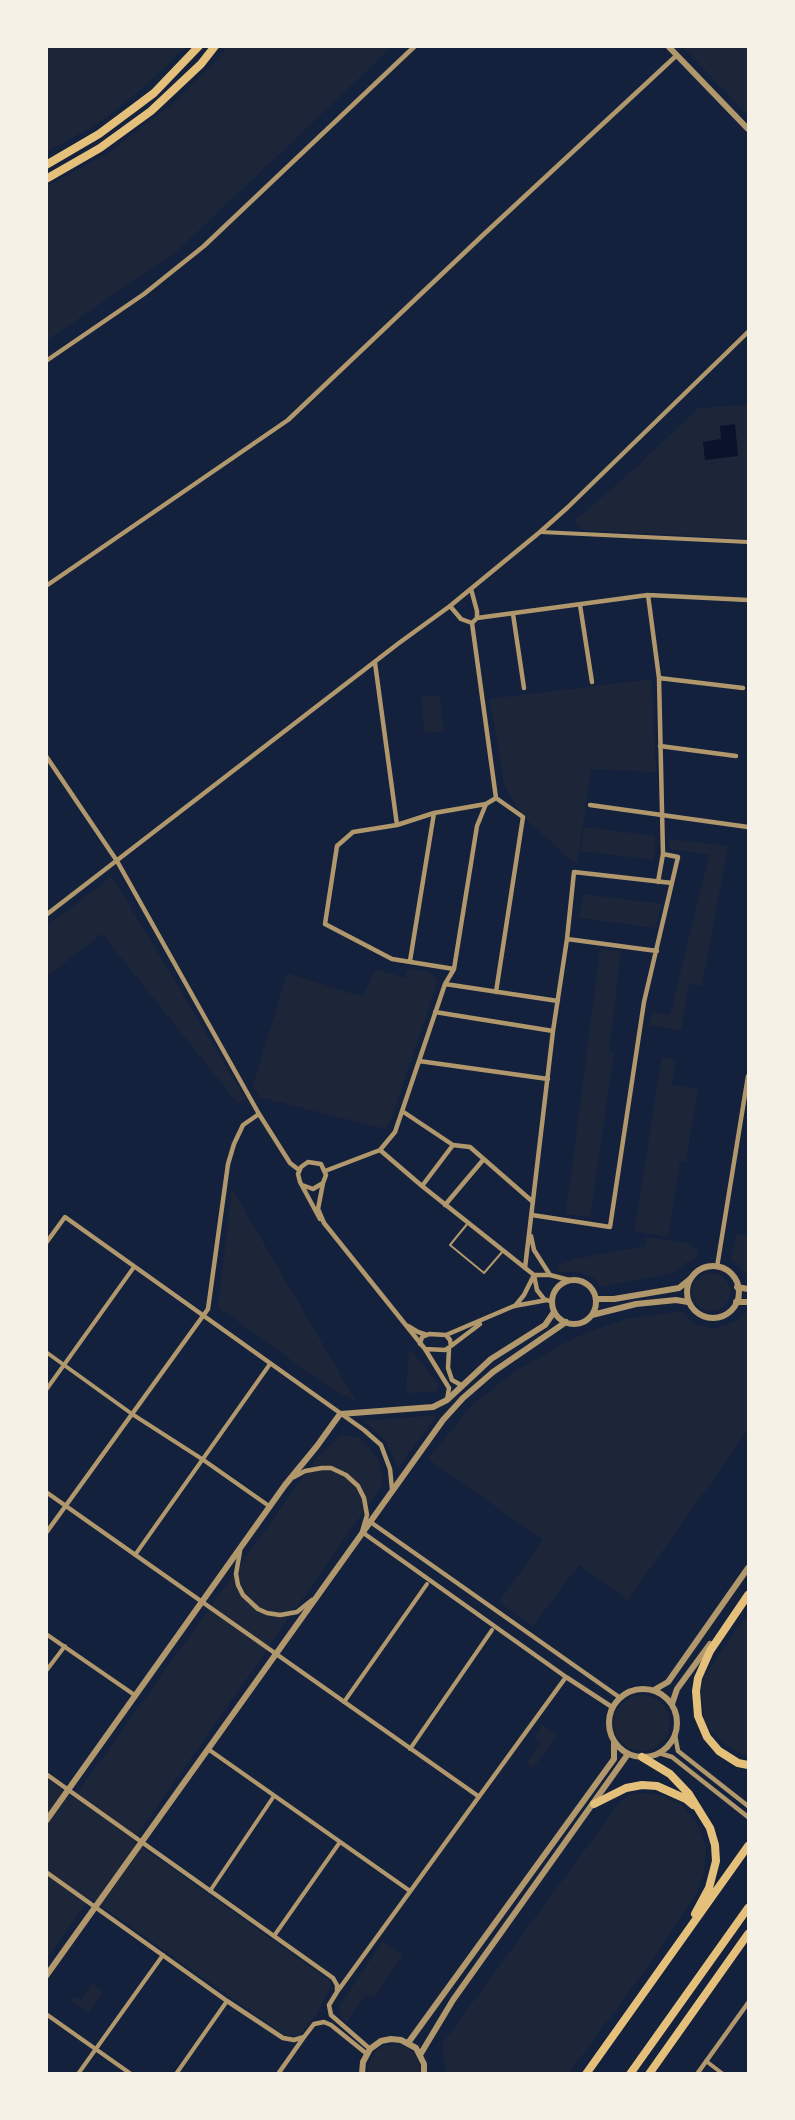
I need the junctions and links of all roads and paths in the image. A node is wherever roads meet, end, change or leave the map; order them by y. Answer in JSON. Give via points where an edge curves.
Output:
{"nodes":[{"id":1,"x":199,"y":46,"type":"edge"},
{"id":2,"x":215,"y":46,"type":"edge"},
{"id":3,"x":416,"y":46,"type":"edge"},
{"id":4,"x":668,"y":46,"type":"edge"},
{"id":5,"x":677,"y":55,"type":"junction"},
{"id":6,"x":748,"y":129,"type":"edge"},
{"id":7,"x":46,"y":165,"type":"edge"},
{"id":8,"x":46,"y":179,"type":"edge"},
{"id":9,"x":748,"y":332,"type":"edge"},
{"id":10,"x":46,"y":361,"type":"edge"},
{"id":11,"x":540,"y":532,"type":"junction"},
{"id":12,"x":748,"y":542,"type":"edge"},
{"id":13,"x":46,"y":586,"type":"edge"},
{"id":14,"x":471,"y":589,"type":"junction"},
{"id":15,"x":648,"y":595,"type":"junction"},
{"id":16,"x":748,"y":600,"type":"edge"},
{"id":17,"x":580,"y":605,"type":"junction"},
{"id":18,"x":450,"y":606,"type":"junction"},
{"id":19,"x":513,"y":614,"type":"junction"},
{"id":20,"x":477,"y":618,"type":"junction"},
{"id":21,"x":472,"y":623,"type":"junction"},
{"id":22,"x":375,"y":663,"type":"junction"},
{"id":23,"x":659,"y":678,"type":"junction"},
{"id":24,"x":592,"y":682,"type":"dead end"},
{"id":25,"x":524,"y":688,"type":"dead end"},
{"id":26,"x":743,"y":688,"type":"dead end"},
{"id":27,"x":660,"y":746,"type":"junction"},
{"id":28,"x":46,"y":756,"type":"edge"},
{"id":29,"x":736,"y":756,"type":"dead end"},
{"id":30,"x":496,"y":798,"type":"junction"},
{"id":31,"x":486,"y":804,"type":"junction"},
{"id":32,"x":590,"y":805,"type":"dead end"},
{"id":33,"x":434,"y":813,"type":"junction"},
{"id":34,"x":662,"y":815,"type":"junction"},
{"id":35,"x":397,"y":825,"type":"junction"},
{"id":36,"x":748,"y":827,"type":"edge"},
{"id":37,"x":663,"y":854,"type":"junction"},
{"id":38,"x":117,"y":861,"type":"junction"},
{"id":39,"x":658,"y":882,"type":"junction"},
{"id":40,"x":672,"y":884,"type":"junction"},
{"id":41,"x":46,"y":915,"type":"edge"},
{"id":42,"x":567,"y":939,"type":"junction"},
{"id":43,"x":657,"y":951,"type":"junction"},
{"id":44,"x":410,"y":961,"type":"junction"},
{"id":45,"x":454,"y":969,"type":"junction"},
{"id":46,"x":445,"y":984,"type":"junction"},
{"id":47,"x":496,"y":992,"type":"junction"},
{"id":48,"x":558,"y":1001,"type":"junction"},
{"id":49,"x":435,"y":1012,"type":"junction"},
{"id":50,"x":553,"y":1031,"type":"junction"},
{"id":51,"x":418,"y":1061,"type":"junction"},
{"id":52,"x":748,"y":1077,"type":"edge"},
{"id":53,"x":548,"y":1079,"type":"junction"},
{"id":54,"x":402,"y":1112,"type":"junction"},
{"id":55,"x":259,"y":1114,"type":"junction"},
{"id":56,"x":740,"y":1128,"type":"junction"},
{"id":57,"x":748,"y":1130,"type":"edge"},
{"id":58,"x":453,"y":1145,"type":"junction"},
{"id":59,"x":380,"y":1150,"type":"junction"},
{"id":60,"x":483,"y":1160,"type":"junction"},
{"id":61,"x":299,"y":1170,"type":"junction"},
{"id":62,"x":325,"y":1171,"type":"junction"},
{"id":63,"x":323,"y":1183,"type":"junction"},
{"id":64,"x":302,"y":1185,"type":"junction"},
{"id":65,"x":422,"y":1186,"type":"junction"},
{"id":66,"x":533,"y":1202,"type":"junction"},
{"id":67,"x":446,"y":1205,"type":"junction"},
{"id":68,"x":532,"y":1215,"type":"junction"},
{"id":69,"x":324,"y":1223,"type":"junction"},
{"id":70,"x":468,"y":1223,"type":"junction"},
{"id":71,"x":530,"y":1233,"type":"junction"},
{"id":72,"x":46,"y":1243,"type":"edge"},
{"id":73,"x":502,"y":1251,"type":"junction"},
{"id":74,"x":134,"y":1266,"type":"junction"},
{"id":75,"x":717,"y":1267,"type":"junction"},
{"id":76,"x":525,"y":1268,"type":"junction"},
{"id":77,"x":534,"y":1275,"type":"junction"},
{"id":78,"x":550,"y":1275,"type":"junction"},
{"id":79,"x":690,"y":1278,"type":"junction"},
{"id":80,"x":569,"y":1280,"type":"junction"},
{"id":81,"x":737,"y":1287,"type":"junction"},
{"id":82,"x":748,"y":1289,"type":"edge"},
{"id":83,"x":596,"y":1299,"type":"junction"},
{"id":84,"x":549,"y":1301,"type":"junction"},
{"id":85,"x":688,"y":1302,"type":"junction"},
{"id":86,"x":736,"y":1302,"type":"junction"},
{"id":87,"x":748,"y":1302,"type":"edge"},
{"id":88,"x":514,"y":1306,"type":"junction"},
{"id":89,"x":554,"y":1312,"type":"junction"},
{"id":90,"x":592,"y":1315,"type":"junction"},
{"id":91,"x":202,"y":1316,"type":"junction"},
{"id":92,"x":485,"y":1320,"type":"junction"},
{"id":93,"x":401,"y":1321,"type":"junction"},
{"id":94,"x":566,"y":1322,"type":"junction"},
{"id":95,"x":427,"y":1335,"type":"junction"},
{"id":96,"x":446,"y":1335,"type":"junction"},
{"id":97,"x":420,"y":1344,"type":"junction"},
{"id":98,"x":450,"y":1347,"type":"junction"},
{"id":99,"x":425,"y":1349,"type":"junction"},
{"id":100,"x":46,"y":1352,"type":"edge"},
{"id":101,"x":270,"y":1364,"type":"junction"},
{"id":102,"x":65,"y":1365,"type":"junction"},
{"id":103,"x":461,"y":1385,"type":"junction"},
{"id":104,"x":46,"y":1390,"type":"edge"},
{"id":105,"x":447,"y":1400,"type":"junction"},
{"id":106,"x":132,"y":1414,"type":"junction"},
{"id":107,"x":340,"y":1414,"type":"junction"},
{"id":108,"x":202,"y":1459,"type":"junction"},
{"id":109,"x":285,"y":1485,"type":"junction"},
{"id":110,"x":392,"y":1490,"type":"junction"},
{"id":111,"x":46,"y":1492,"type":"edge"},
{"id":112,"x":65,"y":1506,"type":"junction"},
{"id":113,"x":270,"y":1507,"type":"junction"},
{"id":114,"x":369,"y":1521,"type":"junction"},
{"id":115,"x":362,"y":1532,"type":"junction"},
{"id":116,"x":46,"y":1533,"type":"edge"},
{"id":117,"x":240,"y":1551,"type":"junction"},
{"id":118,"x":135,"y":1555,"type":"junction"},
{"id":119,"x":748,"y":1568,"type":"edge"},
{"id":120,"x":427,"y":1584,"type":"dead end"},
{"id":121,"x":748,"y":1594,"type":"edge"},
{"id":122,"x":314,"y":1599,"type":"junction"},
{"id":123,"x":202,"y":1603,"type":"junction"},
{"id":124,"x":492,"y":1630,"type":"dead end"},
{"id":125,"x":46,"y":1634,"type":"edge"},
{"id":126,"x":64,"y":1646,"type":"junction"},
{"id":127,"x":276,"y":1653,"type":"junction"},
{"id":128,"x":46,"y":1671,"type":"edge"},
{"id":129,"x":566,"y":1677,"type":"junction"},
{"id":130,"x":654,"y":1690,"type":"junction"},
{"id":131,"x":136,"y":1696,"type":"junction"},
{"id":132,"x":619,"y":1698,"type":"junction"},
{"id":133,"x":344,"y":1702,"type":"junction"},
{"id":134,"x":672,"y":1704,"type":"junction"},
{"id":135,"x":612,"y":1707,"type":"junction"},
{"id":136,"x":675,"y":1735,"type":"junction"},
{"id":137,"x":614,"y":1743,"type":"junction"},
{"id":138,"x":208,"y":1749,"type":"junction"},
{"id":139,"x":410,"y":1749,"type":"junction"},
{"id":140,"x":659,"y":1753,"type":"junction"},
{"id":141,"x":628,"y":1754,"type":"junction"},
{"id":142,"x":642,"y":1757,"type":"junction"},
{"id":143,"x":748,"y":1765,"type":"edge"},
{"id":144,"x":46,"y":1774,"type":"edge"},
{"id":145,"x":69,"y":1790,"type":"junction"},
{"id":146,"x":274,"y":1796,"type":"junction"},
{"id":147,"x":478,"y":1796,"type":"junction"},
{"id":148,"x":594,"y":1804,"type":"junction"},
{"id":149,"x":748,"y":1806,"type":"edge"},
{"id":150,"x":702,"y":1814,"type":"junction"},
{"id":151,"x":748,"y":1817,"type":"edge"},
{"id":152,"x":46,"y":1821,"type":"edge"},
{"id":153,"x":142,"y":1842,"type":"junction"},
{"id":154,"x":340,"y":1842,"type":"junction"},
{"id":155,"x":748,"y":1846,"type":"edge"},
{"id":156,"x":46,"y":1872,"type":"edge"},
{"id":157,"x":210,"y":1891,"type":"junction"},
{"id":158,"x":410,"y":1891,"type":"junction"},
{"id":159,"x":95,"y":1907,"type":"junction"},
{"id":160,"x":748,"y":1908,"type":"edge"},
{"id":161,"x":748,"y":1934,"type":"edge"},
{"id":162,"x":274,"y":1936,"type":"junction"},
{"id":163,"x":677,"y":1948,"type":"junction"},
{"id":164,"x":163,"y":1955,"type":"junction"},
{"id":165,"x":46,"y":1976,"type":"edge"},
{"id":166,"x":333,"y":1978,"type":"junction"},
{"id":167,"x":347,"y":1978,"type":"junction"},
{"id":168,"x":337,"y":1992,"type":"junction"},
{"id":169,"x":227,"y":2001,"type":"junction"},
{"id":170,"x":748,"y":2002,"type":"edge"},
{"id":171,"x":46,"y":2013,"type":"edge"},
{"id":172,"x":303,"y":2037,"type":"junction"},
{"id":173,"x":294,"y":2040,"type":"junction"},
{"id":174,"x":408,"y":2043,"type":"junction"},
{"id":175,"x":96,"y":2049,"type":"junction"},
{"id":176,"x":294,"y":2050,"type":"junction"},
{"id":177,"x":368,"y":2051,"type":"junction"},
{"id":178,"x":420,"y":2055,"type":"junction"},
{"id":179,"x":706,"y":2061,"type":"junction"},
{"id":180,"x":78,"y":2073,"type":"edge"},
{"id":181,"x":131,"y":2073,"type":"edge"},
{"id":182,"x":176,"y":2073,"type":"edge"},
{"id":183,"x":278,"y":2073,"type":"edge"},
{"id":184,"x":362,"y":2073,"type":"edge"},
{"id":185,"x":424,"y":2073,"type":"edge"},
{"id":186,"x":586,"y":2073,"type":"edge"},
{"id":187,"x":630,"y":2073,"type":"edge"},
{"id":188,"x":649,"y":2073,"type":"edge"},
{"id":189,"x":697,"y":2073,"type":"edge"},
{"id":190,"x":723,"y":2073,"type":"edge"}],
"edges":[{"from":1,"to":7,"type":"highway","via":[[154,93],[91,139]]},
{"from":2,"to":8,"type":"highway","via":[[145,116]]},
{"from":3,"to":10,"type":"street","via":[[204,246],[144,294]]},
{"from":4,"to":5,"type":"street"},
{"from":5,"to":6,"type":"street"},
{"from":5,"to":13,"type":"street","via":[[288,420]]},
{"from":9,"to":11,"type":"street"},
{"from":11,"to":12,"type":"street"},
{"from":11,"to":14,"type":"street"},
{"from":14,"to":18,"type":"street"},
{"from":14,"to":20,"type":"street"},
{"from":15,"to":16,"type":"street"},
{"from":15,"to":17,"type":"street"},
{"from":15,"to":23,"type":"street"},
{"from":17,"to":19,"type":"street"},
{"from":17,"to":24,"type":"street"},
{"from":18,"to":21,"type":"street","via":[[461,619]]},
{"from":18,"to":22,"type":"street"},
{"from":19,"to":20,"type":"street"},
{"from":19,"to":25,"type":"street"},
{"from":20,"to":21,"type":"street"},
{"from":21,"to":30,"type":"street"},
{"from":22,"to":35,"type":"street"},
{"from":22,"to":38,"type":"street"},
{"from":23,"to":26,"type":"street"},
{"from":23,"to":27,"type":"street"},
{"from":27,"to":29,"type":"street"},
{"from":27,"to":34,"type":"street"},
{"from":28,"to":38,"type":"street"},
{"from":30,"to":31,"type":"street"},
{"from":30,"to":47,"type":"street","via":[[523,817]]},
{"from":31,"to":33,"type":"street"},
{"from":31,"to":45,"type":"street","via":[[477,826]]},
{"from":32,"to":34,"type":"street"},
{"from":33,"to":35,"type":"street"},
{"from":33,"to":44,"type":"street"},
{"from":34,"to":36,"type":"street"},
{"from":34,"to":37,"type":"street"},
{"from":35,"to":44,"type":"street","via":[[353,832],[337,846],[325,924],[392,959]]},
{"from":37,"to":39,"type":"street"},
{"from":37,"to":40,"type":"street","via":[[678,857]]},
{"from":38,"to":41,"type":"street"},
{"from":38,"to":55,"type":"street"},
{"from":39,"to":40,"type":"street"},
{"from":39,"to":42,"type":"street","via":[[574,872]]},
{"from":40,"to":43,"type":"street"},
{"from":42,"to":43,"type":"street"},
{"from":42,"to":48,"type":"street"},
{"from":43,"to":68,"type":"street","via":[[644,1002],[610,1227]]},
{"from":44,"to":45,"type":"street"},
{"from":45,"to":46,"type":"street"},
{"from":46,"to":47,"type":"street"},
{"from":46,"to":49,"type":"street"},
{"from":47,"to":48,"type":"street"},
{"from":48,"to":50,"type":"street"},
{"from":49,"to":50,"type":"street"},
{"from":49,"to":51,"type":"street"},
{"from":50,"to":53,"type":"street"},
{"from":51,"to":53,"type":"street"},
{"from":51,"to":54,"type":"street"},
{"from":52,"to":56,"type":"street"},
{"from":53,"to":66,"type":"street"},
{"from":54,"to":58,"type":"street"},
{"from":54,"to":59,"type":"street","via":[[395,1132]]},
{"from":55,"to":61,"type":"street","via":[[290,1163]]},
{"from":55,"to":91,"type":"street","via":[[243,1125],[228,1164],[208,1309]]},
{"from":56,"to":57,"type":"street"},
{"from":56,"to":75,"type":"street"},
{"from":58,"to":60,"type":"street","via":[[470,1147]]},
{"from":58,"to":65,"type":"street"},
{"from":59,"to":62,"type":"street"},
{"from":59,"to":65,"type":"street"},
{"from":60,"to":66,"type":"street"},
{"from":60,"to":67,"type":"street"},
{"from":61,"to":62,"type":"street","via":[[313,1161]]},
{"from":61,"to":64,"type":"street"},
{"from":62,"to":63,"type":"street"},
{"from":63,"to":64,"type":"street","via":[[313,1189]]},
{"from":63,"to":69,"type":"street","via":[[318,1209]]},
{"from":64,"to":69,"type":"street"},
{"from":65,"to":67,"type":"street"},
{"from":66,"to":68,"type":"street"},
{"from":67,"to":70,"type":"street"},
{"from":68,"to":71,"type":"street"},
{"from":69,"to":93,"type":"street"},
{"from":70,"to":73,"type":"street"},
{"from":70,"to":73,"type":"lane","via":[[450,1245],[484,1274]]},
{"from":71,"to":76,"type":"street"},
{"from":71,"to":78,"type":"street","via":[[534,1250]]},
{"from":72,"to":74,"type":"street","via":[[65,1217]]},
{"from":73,"to":76,"type":"street"},
{"from":74,"to":91,"type":"street"},
{"from":74,"to":102,"type":"street"},
{"from":75,"to":79,"type":"street","via":[[697,1270]]},
{"from":75,"to":81,"type":"street","via":[[730,1272]]},
{"from":76,"to":77,"type":"street"},
{"from":77,"to":78,"type":"street"},
{"from":77,"to":84,"type":"street","via":[[537,1290]]},
{"from":77,"to":88,"type":"street"},
{"from":78,"to":80,"type":"street"},
{"from":79,"to":83,"type":"street","via":[[679,1288]]},
{"from":79,"to":85,"type":"street"},
{"from":80,"to":83,"type":"street","via":[[584,1282]]},
{"from":80,"to":84,"type":"street","via":[[556,1288]]},
{"from":81,"to":82,"type":"street"},
{"from":81,"to":86,"type":"street"},
{"from":83,"to":90,"type":"street"},
{"from":84,"to":88,"type":"street"},
{"from":84,"to":89,"type":"street"},
{"from":85,"to":86,"type":"street","via":[[705,1317],[730,1312]]},
{"from":85,"to":90,"type":"street","via":[[676,1299],[636,1304]]},
{"from":86,"to":87,"type":"street"},
{"from":88,"to":92,"type":"street"},
{"from":89,"to":94,"type":"street"},
{"from":89,"to":103,"type":"street","via":[[545,1325],[491,1359]]},
{"from":90,"to":94,"type":"street","via":[[583,1322]]},
{"from":91,"to":101,"type":"street"},
{"from":91,"to":106,"type":"street"},
{"from":92,"to":96,"type":"street"},
{"from":92,"to":98,"type":"street"},
{"from":93,"to":95,"type":"street"},
{"from":93,"to":97,"type":"street"},
{"from":94,"to":110,"type":"street","via":[[493,1372],[463,1398]]},
{"from":95,"to":96,"type":"street"},
{"from":95,"to":97,"type":"street"},
{"from":96,"to":98,"type":"street"},
{"from":97,"to":99,"type":"street"},
{"from":98,"to":99,"type":"street","via":[[440,1351]]},
{"from":98,"to":103,"type":"street","via":[[448,1368],[452,1380]]},
{"from":99,"to":105,"type":"street","via":[[449,1388]]},
{"from":100,"to":102,"type":"street"},
{"from":101,"to":107,"type":"street"},
{"from":101,"to":108,"type":"street"},
{"from":102,"to":104,"type":"street"},
{"from":102,"to":106,"type":"street"},
{"from":103,"to":105,"type":"street"},
{"from":105,"to":107,"type":"street","via":[[433,1407]]},
{"from":106,"to":108,"type":"street"},
{"from":106,"to":112,"type":"street"},
{"from":107,"to":109,"type":"street"},
{"from":107,"to":110,"type":"street","via":[[381,1445],[390,1469]]},
{"from":108,"to":113,"type":"street"},
{"from":108,"to":118,"type":"street"},
{"from":109,"to":113,"type":"street"},
{"from":109,"to":115,"type":"street","via":[[297,1474],[313,1468],[331,1468],[346,1475],[364,1498],[367,1515]]},
{"from":110,"to":114,"type":"street"},
{"from":111,"to":112,"type":"street"},
{"from":112,"to":116,"type":"street"},
{"from":112,"to":118,"type":"street"},
{"from":113,"to":117,"type":"street"},
{"from":114,"to":115,"type":"street"},
{"from":114,"to":132,"type":"street"},
{"from":115,"to":122,"type":"street"},
{"from":115,"to":129,"type":"street"},
{"from":117,"to":122,"type":"street","via":[[238,1585],[258,1609],[280,1615],[297,1612]]},
{"from":117,"to":123,"type":"street"},
{"from":118,"to":123,"type":"street"},
{"from":119,"to":130,"type":"street","via":[[668,1682]]},
{"from":120,"to":133,"type":"street"},
{"from":121,"to":134,"type":"street","via":[[677,1689]]},
{"from":121,"to":143,"type":"highway","via":[[710,1651],[696,1691],[698,1716],[707,1737],[719,1751]]},
{"from":122,"to":127,"type":"street"},
{"from":123,"to":127,"type":"street"},
{"from":123,"to":131,"type":"street"},
{"from":124,"to":139,"type":"street"},
{"from":125,"to":126,"type":"street"},
{"from":126,"to":128,"type":"street"},
{"from":126,"to":131,"type":"street"},
{"from":127,"to":133,"type":"street"},
{"from":127,"to":138,"type":"street"},
{"from":129,"to":135,"type":"street"},
{"from":129,"to":147,"type":"street"},
{"from":130,"to":132,"type":"street","via":[[630,1690]]},
{"from":130,"to":134,"type":"street"},
{"from":131,"to":145,"type":"street"},
{"from":132,"to":135,"type":"street"},
{"from":133,"to":139,"type":"street"},
{"from":134,"to":136,"type":"street","via":[[677,1724]]},
{"from":135,"to":137,"type":"street","via":[[608,1721]]},
{"from":136,"to":140,"type":"street"},
{"from":136,"to":149,"type":"street","via":[[678,1751]]},
{"from":137,"to":141,"type":"street"},
{"from":137,"to":174,"type":"street","via":[[614,1760]]},
{"from":138,"to":146,"type":"street"},
{"from":138,"to":153,"type":"street"},
{"from":139,"to":147,"type":"street"},
{"from":140,"to":142,"type":"street"},
{"from":140,"to":151,"type":"street","via":[[672,1757]]},
{"from":141,"to":142,"type":"street"},
{"from":141,"to":148,"type":"street"},
{"from":142,"to":150,"type":"highway","via":[[670,1774]]},
{"from":144,"to":145,"type":"street"},
{"from":145,"to":152,"type":"street"},
{"from":145,"to":153,"type":"street"},
{"from":146,"to":154,"type":"street"},
{"from":146,"to":157,"type":"street"},
{"from":147,"to":158,"type":"street"},
{"from":148,"to":150,"type":"highway","via":[[626,1788],[657,1786],[686,1799]]},
{"from":148,"to":178,"type":"street","via":[[453,2000]]},
{"from":150,"to":163,"type":"highway","via":[[710,1828],[716,1861],[709,1888]]},
{"from":153,"to":157,"type":"street"},
{"from":153,"to":159,"type":"street"},
{"from":154,"to":158,"type":"street"},
{"from":154,"to":162,"type":"street"},
{"from":155,"to":163,"type":"highway"},
{"from":156,"to":159,"type":"street"},
{"from":157,"to":162,"type":"street"},
{"from":158,"to":167,"type":"street"},
{"from":159,"to":164,"type":"street"},
{"from":159,"to":165,"type":"street"},
{"from":160,"to":187,"type":"highway"},
{"from":161,"to":188,"type":"highway"},
{"from":162,"to":166,"type":"street"},
{"from":163,"to":186,"type":"highway"},
{"from":164,"to":169,"type":"street"},
{"from":164,"to":175,"type":"street"},
{"from":166,"to":167,"type":"street"},
{"from":166,"to":168,"type":"street"},
{"from":167,"to":168,"type":"street"},
{"from":168,"to":177,"type":"street","via":[[329,2005],[331,2015]]},
{"from":169,"to":173,"type":"street","via":[[283,2038]]},
{"from":169,"to":182,"type":"street"},
{"from":170,"to":179,"type":"street"},
{"from":171,"to":175,"type":"street"},
{"from":172,"to":173,"type":"street"},
{"from":172,"to":176,"type":"street"},
{"from":172,"to":177,"type":"street","via":[[314,2024],[324,2022]]},
{"from":173,"to":176,"type":"street"},
{"from":174,"to":177,"type":"street","via":[[391,2039]]},
{"from":174,"to":178,"type":"street"},
{"from":175,"to":180,"type":"street"},
{"from":175,"to":181,"type":"street"},
{"from":176,"to":183,"type":"street"},
{"from":177,"to":184,"type":"street"},
{"from":178,"to":185,"type":"street"},
{"from":179,"to":189,"type":"street"},
{"from":179,"to":190,"type":"street"}]}
